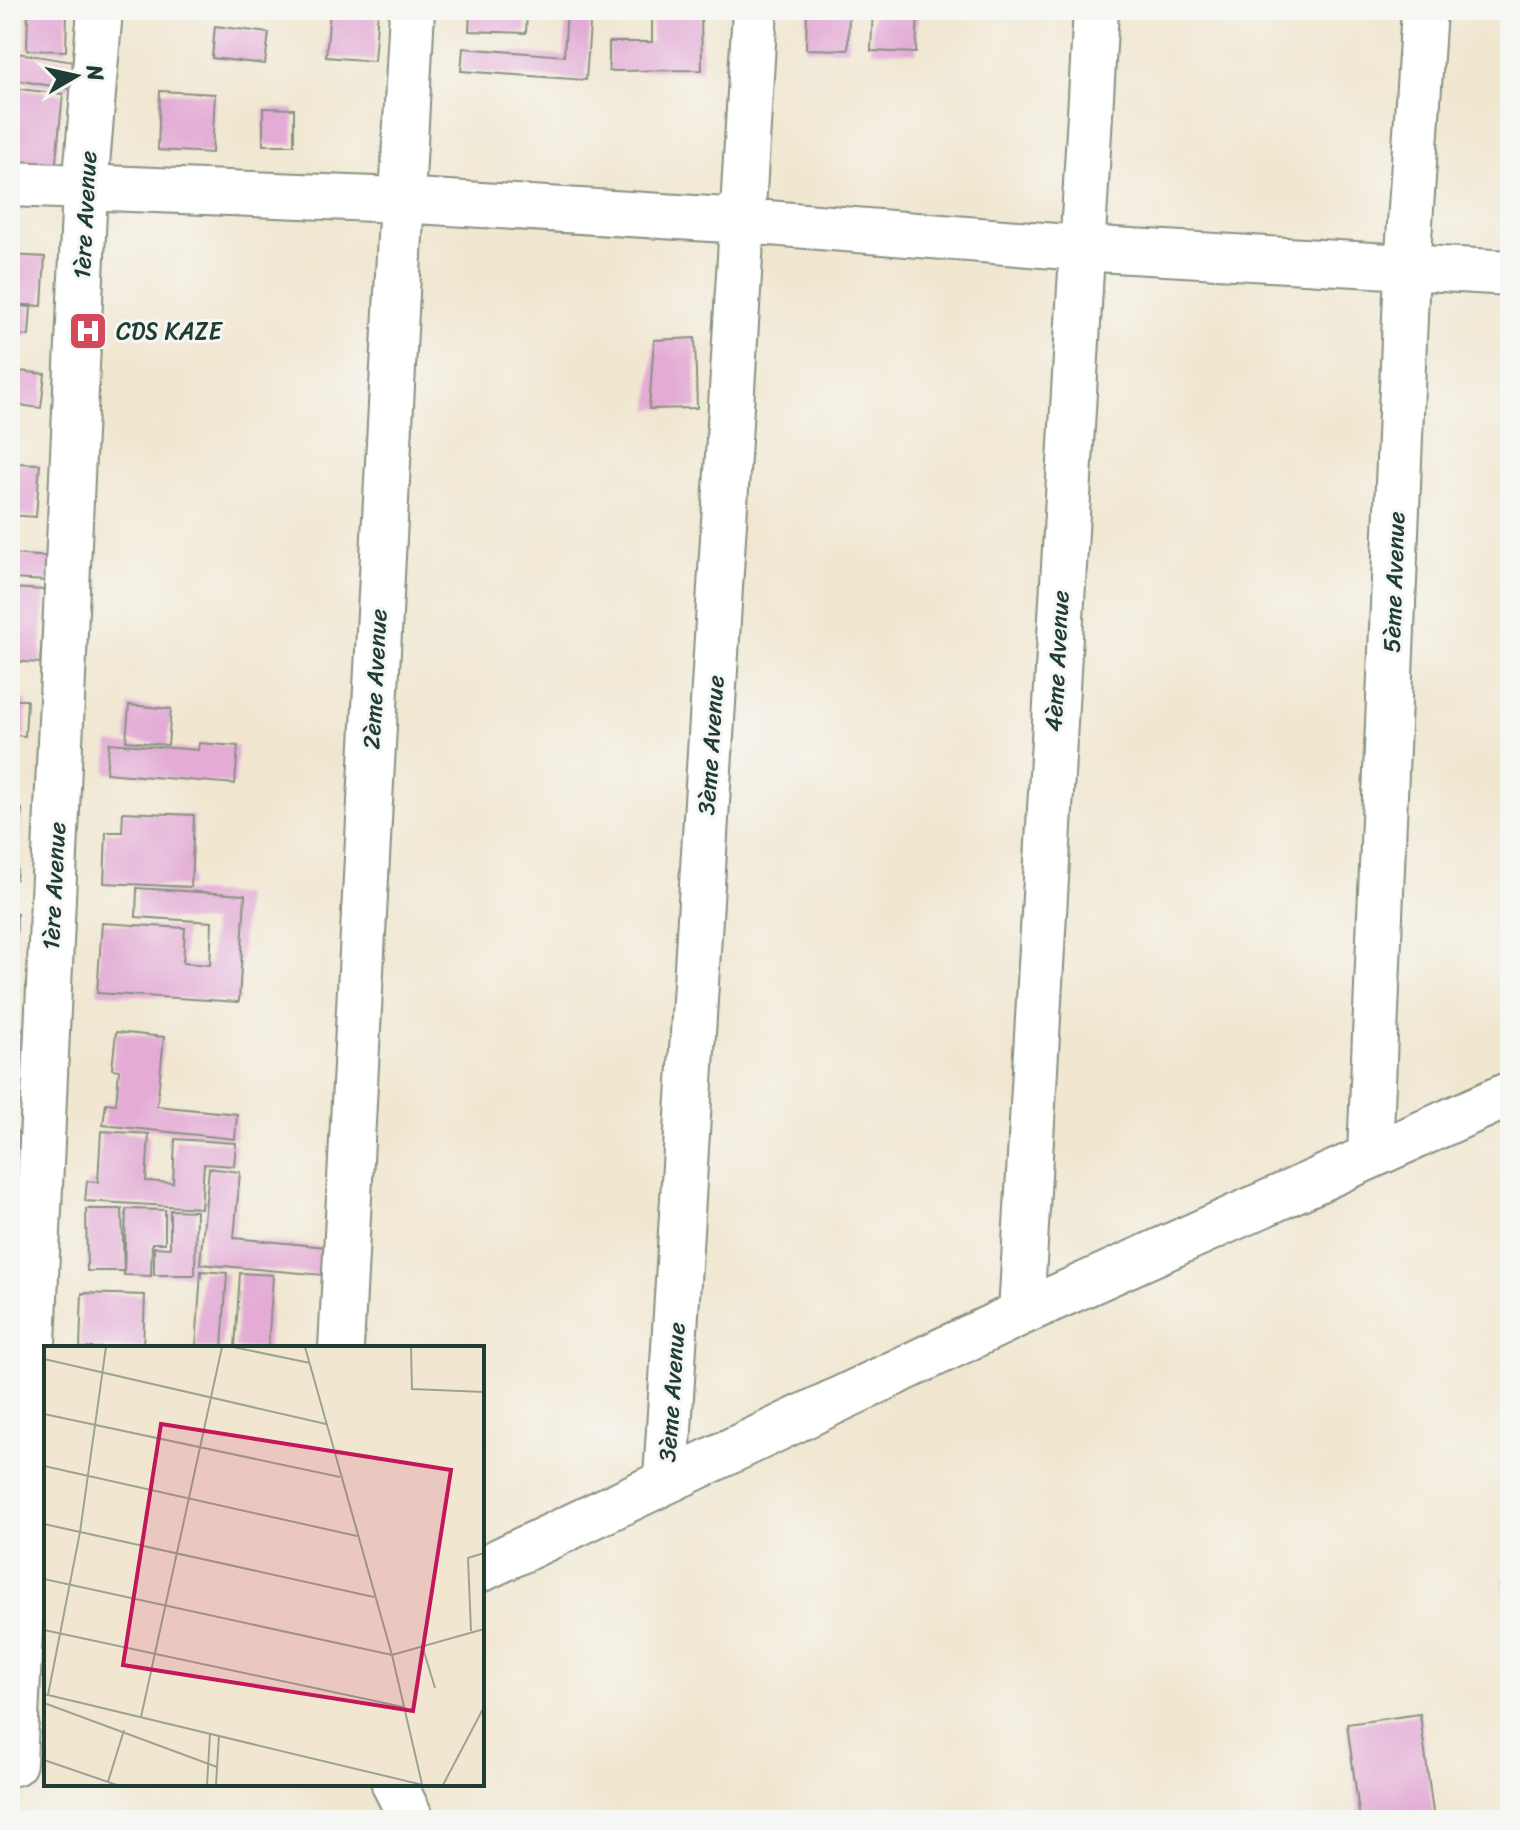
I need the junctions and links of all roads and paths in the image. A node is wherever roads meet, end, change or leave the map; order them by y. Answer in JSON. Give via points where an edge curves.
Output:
{"nodes":[{"id":1,"x":100,"y":10,"type":"edge"},
{"id":2,"x":412,"y":10,"type":"edge"},
{"id":3,"x":755,"y":10,"type":"edge"},
{"id":4,"x":1096,"y":10,"type":"edge"},
{"id":5,"x":1424,"y":10,"type":"edge"},
{"id":6,"x":10,"y":184,"type":"edge"},
{"id":7,"x":85,"y":189,"type":"junction"},
{"id":8,"x":399,"y":200,"type":"junction"},
{"id":9,"x":744,"y":221,"type":"junction"},
{"id":10,"x":1080,"y":248,"type":"junction"},
{"id":11,"x":1407,"y":269,"type":"junction"},
{"id":12,"x":1510,"y":273,"type":"edge"},
{"id":13,"x":1510,"y":1094,"type":"edge"},
{"id":14,"x":1370,"y":1155,"type":"junction"},
{"id":15,"x":1021,"y":1313,"type":"junction"},
{"id":16,"x":341,"y":1346,"type":"edge"},
{"id":17,"x":666,"y":1479,"type":"junction"},
{"id":18,"x":484,"y":1568,"type":"edge"},
{"id":19,"x":23,"y":1760,"type":"edge"},
{"id":20,"x":395,"y":1786,"type":"edge"},
{"id":21,"x":412,"y":1820,"type":"edge"}],
"edges":[{"from":1,"to":7,"type":"street","name":"1ère Avenue"},
{"from":2,"to":8,"type":"street","name":"2ème Avenue"},
{"from":3,"to":9,"type":"street","name":"3ème Avenue"},
{"from":4,"to":10,"type":"street","name":"4ème Avenue"},
{"from":5,"to":11,"type":"street","name":"5ème Avenue"},
{"from":6,"to":7,"type":"street"},
{"from":7,"to":8,"type":"street"},
{"from":7,"to":19,"type":"street","name":"1ère Avenue"},
{"from":8,"to":9,"type":"street"},
{"from":8,"to":16,"type":"street","name":"2ème Avenue"},
{"from":9,"to":10,"type":"street"},
{"from":9,"to":17,"type":"street","name":"3ème Avenue"},
{"from":10,"to":11,"type":"street"},
{"from":10,"to":15,"type":"street","name":"4ème Avenue"},
{"from":11,"to":12,"type":"street"},
{"from":11,"to":14,"type":"street","name":"5ème Avenue"},
{"from":13,"to":14,"type":"street"},
{"from":14,"to":15,"type":"street"},
{"from":15,"to":17,"type":"street"},
{"from":17,"to":18,"type":"street"},
{"from":20,"to":21,"type":"street"}]}
